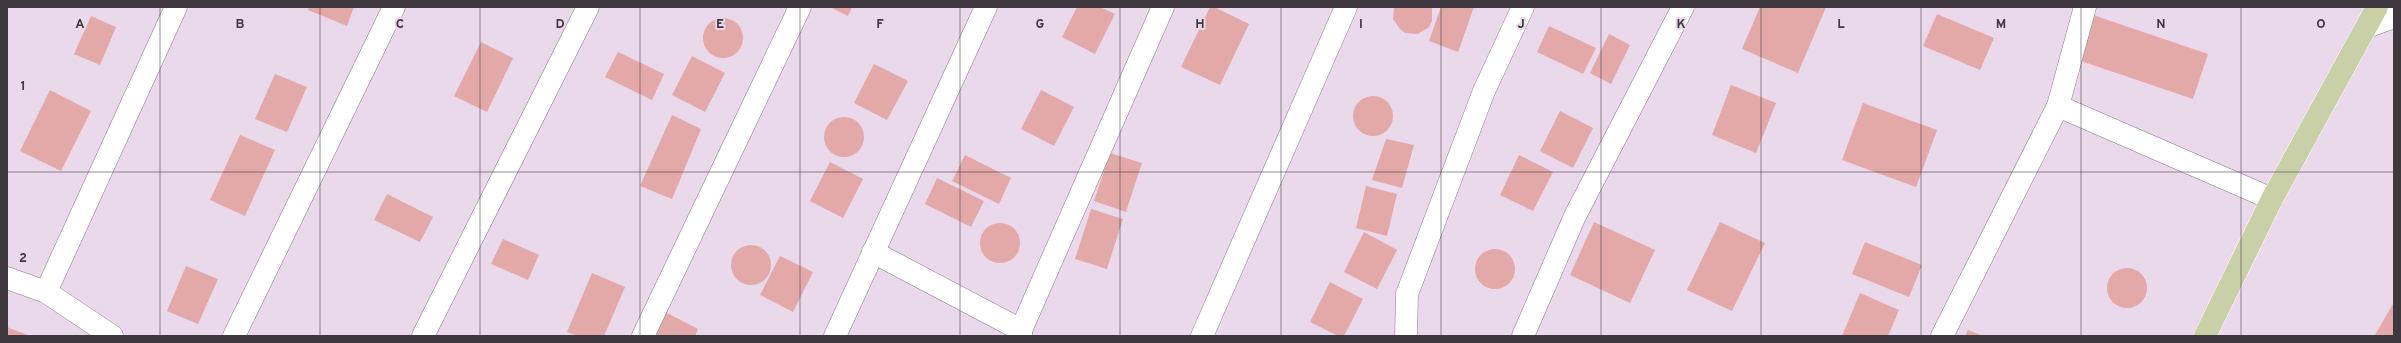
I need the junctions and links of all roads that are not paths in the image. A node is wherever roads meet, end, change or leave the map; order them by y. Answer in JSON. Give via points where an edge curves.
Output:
{"nodes":[{"id":1,"x":176,"y":7,"type":"edge"},
{"id":2,"x":394,"y":7,"type":"edge"},
{"id":3,"x":588,"y":7,"type":"edge"},
{"id":4,"x":800,"y":7,"type":"edge"},
{"id":5,"x":986,"y":7,"type":"edge"},
{"id":6,"x":1163,"y":7,"type":"edge"},
{"id":7,"x":1346,"y":7,"type":"edge"},
{"id":8,"x":1523,"y":7,"type":"edge"},
{"id":9,"x":1683,"y":7,"type":"edge"},
{"id":10,"x":2085,"y":7,"type":"edge"},
{"id":11,"x":2377,"y":7,"type":"edge"},
{"id":12,"x":2394,"y":17,"type":"edge"},
{"id":13,"x":2367,"y":27,"type":"junction"},
{"id":14,"x":2058,"y":106,"type":"junction"},
{"id":15,"x":2272,"y":200,"type":"junction"},
{"id":16,"x":873,"y":252,"type":"junction"},
{"id":17,"x":7,"y":278,"type":"edge"},
{"id":18,"x":46,"y":292,"type":"junction"},
{"id":19,"x":1021,"y":333,"type":"edge"},
{"id":20,"x":112,"y":336,"type":"edge"},
{"id":21,"x":234,"y":336,"type":"edge"},
{"id":22,"x":423,"y":336,"type":"edge"},
{"id":23,"x":642,"y":336,"type":"edge"},
{"id":24,"x":834,"y":336,"type":"edge"},
{"id":25,"x":1202,"y":336,"type":"edge"},
{"id":26,"x":1406,"y":336,"type":"edge"},
{"id":27,"x":1523,"y":336,"type":"edge"},
{"id":28,"x":1942,"y":336,"type":"edge"},
{"id":29,"x":2205,"y":336,"type":"edge"}],
"edges":[{"from":1,"to":18,"type":"street"},
{"from":2,"to":21,"type":"street"},
{"from":3,"to":22,"type":"street"},
{"from":4,"to":23,"type":"street"},
{"from":5,"to":16,"type":"street"},
{"from":6,"to":19,"type":"street"},
{"from":7,"to":25,"type":"street"},
{"from":8,"to":26,"type":"street","via":[[1484,91],[1407,294]]},
{"from":9,"to":27,"type":"street","via":[[1575,216]]},
{"from":10,"to":14,"type":"street"},
{"from":11,"to":13,"type":"main road"},
{"from":12,"to":13,"type":"street"},
{"from":13,"to":15,"type":"main road"},
{"from":14,"to":15,"type":"street"},
{"from":14,"to":28,"type":"street"},
{"from":15,"to":29,"type":"main road"},
{"from":16,"to":19,"type":"street"},
{"from":16,"to":24,"type":"street"},
{"from":17,"to":18,"type":"street"},
{"from":18,"to":20,"type":"street"}]}
